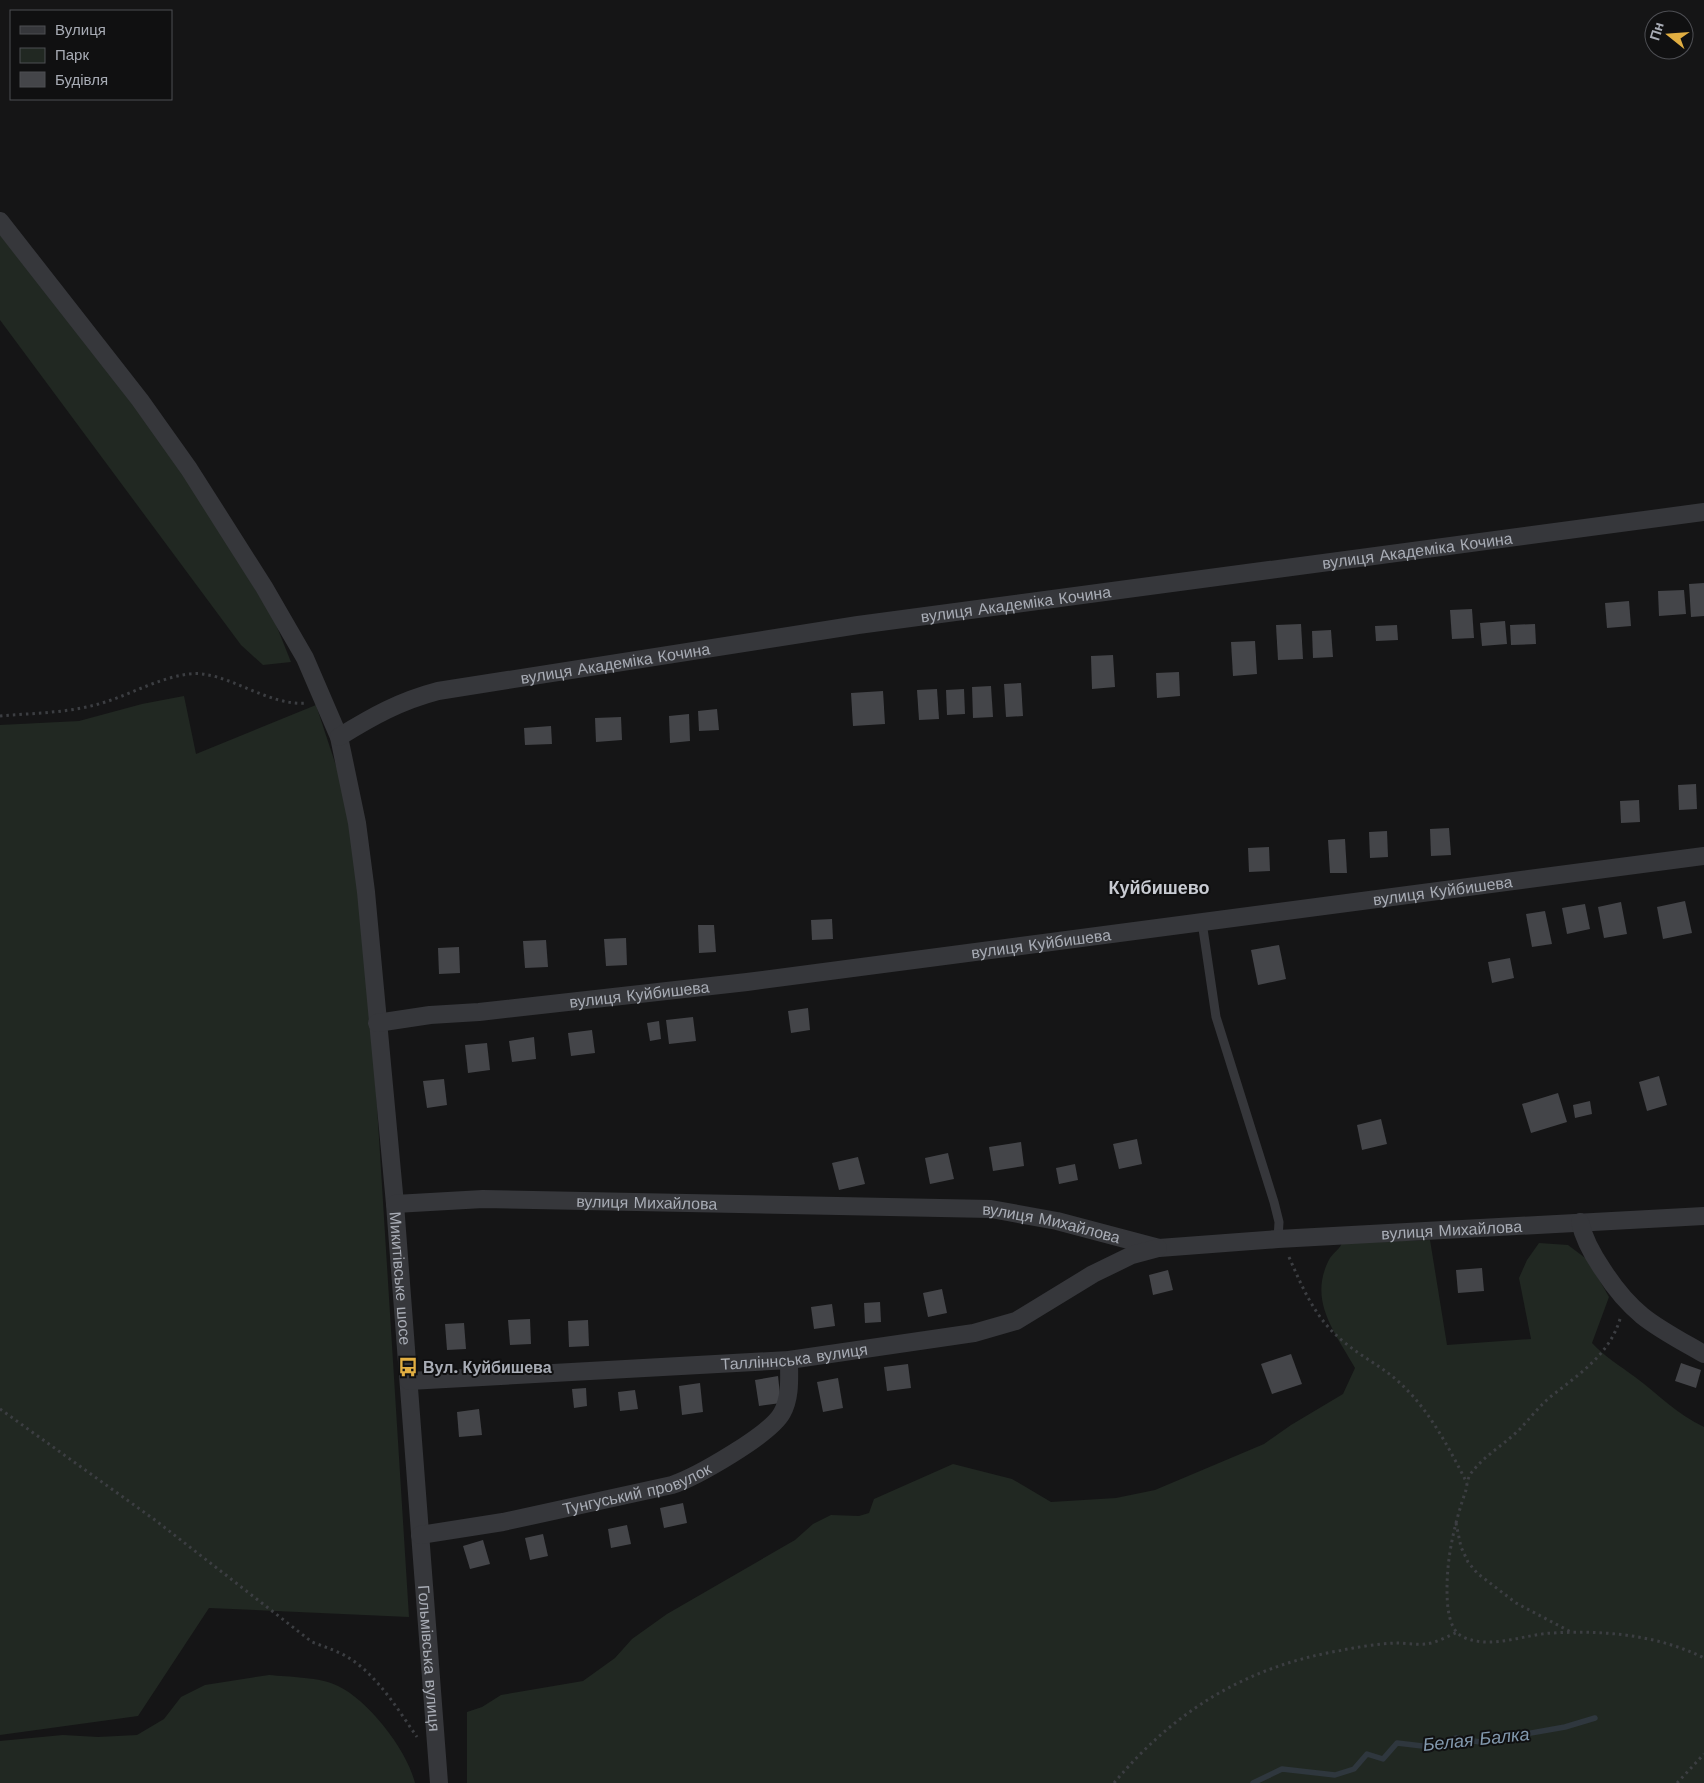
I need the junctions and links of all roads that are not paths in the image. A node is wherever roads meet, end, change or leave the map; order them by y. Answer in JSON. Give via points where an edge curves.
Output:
{"nodes":[{"id":1,"x":0,"y":221,"type":"edge"},
{"id":2,"x":1704,"y":512,"type":"edge"},
{"id":3,"x":339,"y":737,"type":"junction"},
{"id":4,"x":1704,"y":856,"type":"edge"},
{"id":5,"x":1202,"y":922,"type":"junction"},
{"id":6,"x":377,"y":1023,"type":"junction"},
{"id":7,"x":396,"y":1204,"type":"junction"},
{"id":8,"x":1704,"y":1216,"type":"edge"},
{"id":9,"x":1580,"y":1222,"type":"junction"},
{"id":10,"x":1280,"y":1239,"type":"junction"},
{"id":11,"x":1159,"y":1248,"type":"junction"},
{"id":12,"x":1704,"y":1354,"type":"edge"},
{"id":13,"x":789,"y":1360,"type":"junction"},
{"id":14,"x":408,"y":1381,"type":"junction"},
{"id":15,"x":420,"y":1535,"type":"junction"},
{"id":16,"x":439,"y":1783,"type":"edge"}],
"edges":[{"from":1,"to":3,"type":"street","name":"Микитівське шосе","via":[[140,400],[189,469],[305,658]]},
{"from":2,"to":3,"type":"street","name":"вулиця Академіка Кочина","via":[[858,625],[438,690],[407,699]]},
{"from":3,"to":6,"type":"street","name":"Микитівське шосе","via":[[357,823]]},
{"from":4,"to":5,"type":"street","name":"вулиця Куйбишева"},
{"from":5,"to":6,"type":"street","name":"вулиця Куйбишева","via":[[747,982]]},
{"from":5,"to":10,"type":"lane","via":[[1216,1017],[1274,1202]]},
{"from":6,"to":7,"type":"street","name":"Микитівське шосе"},
{"from":7,"to":11,"type":"street","name":"вулиця Михайлова","via":[[483,1199],[991,1209],[1057,1221]]},
{"from":7,"to":14,"type":"street","name":"Микитівське шосе"},
{"from":8,"to":9,"type":"street","name":"вулиця Михайлова"},
{"from":9,"to":10,"type":"street","name":"вулиця Михайлова"},
{"from":9,"to":12,"type":"street","via":[[1589,1248],[1625,1302],[1650,1322]]},
{"from":10,"to":11,"type":"street","name":"вулиця Михайлова"},
{"from":11,"to":13,"type":"street","name":"Талліннська вулиця","via":[[1132,1255],[1093,1274],[1016,1321],[996,1328]]},
{"from":13,"to":14,"type":"street","name":"Талліннська вулиця"},
{"from":13,"to":15,"type":"street","name":"Тунгуський провулок","via":[[788,1397],[782,1414],[765,1431],[691,1478],[672,1486],[503,1522]]},
{"from":14,"to":15,"type":"street","name":"Микитівське шосе"},
{"from":15,"to":16,"type":"street","name":"Гольмівська вулиця"}]}
